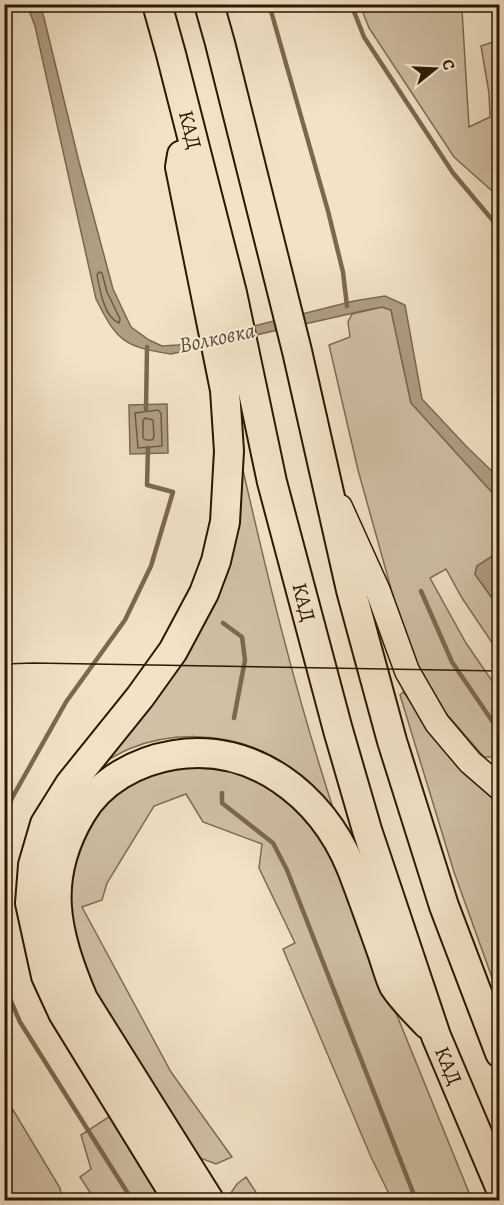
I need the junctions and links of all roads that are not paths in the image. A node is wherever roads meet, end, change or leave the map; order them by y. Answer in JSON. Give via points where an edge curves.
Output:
{"nodes":[{"id":1,"x":157,"y":4,"type":"edge"},
{"id":2,"x":209,"y":4,"type":"edge"},
{"id":3,"x":235,"y":366,"type":"junction"},
{"id":4,"x":325,"y":473,"type":"junction"},
{"id":5,"x":500,"y":788,"type":"edge"},
{"id":6,"x":436,"y":1036,"type":"junction"},
{"id":7,"x":500,"y":1053,"type":"edge"},
{"id":8,"x":500,"y":1186,"type":"edge"},
{"id":9,"x":178,"y":1200,"type":"edge"},
{"id":10,"x":209,"y":1200,"type":"edge"}],
"edges":[{"from":1,"to":3,"type":"highway","name":"КАД","via":[[188,120],[180,167],[219,296]]},
{"from":2,"to":4,"type":"highway"},
{"from":3,"to":6,"type":"highway","name":"КАД","via":[[272,482],[367,830]]},
{"from":3,"to":9,"type":"highway","via":[[225,522],[204,593],[173,651],[70,784],[45,824],[33,865],[30,903],[46,976],[63,1012]]},
{"from":4,"to":5,"type":"main road","via":[[378,591],[407,671],[438,723],[470,762]]},
{"from":4,"to":7,"type":"highway","via":[[351,590],[392,741],[444,906]]},
{"from":6,"to":8,"type":"highway","name":"КАД"},
{"from":6,"to":10,"type":"highway","via":[[394,986],[351,866],[314,809],[296,790],[248,760],[208,753],[184,753],[148,761],[113,780],[88,802],[69,834],[56,888],[62,939],[83,999]]}]}
